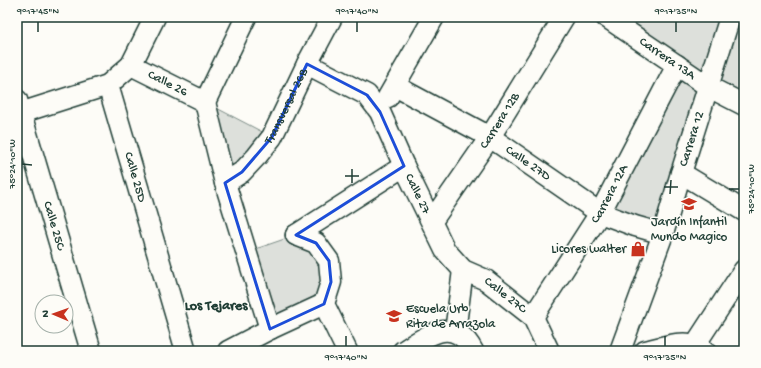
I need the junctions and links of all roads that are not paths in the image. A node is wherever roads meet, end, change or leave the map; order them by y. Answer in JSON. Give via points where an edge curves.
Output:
{"nodes":[{"id":1,"x":155,"y":17,"type":"edge"},
{"id":2,"x":246,"y":17,"type":"edge"},
{"id":3,"x":332,"y":17,"type":"edge"},
{"id":4,"x":434,"y":17,"type":"edge"},
{"id":5,"x":564,"y":17,"type":"edge"},
{"id":6,"x":606,"y":17,"type":"edge"},
{"id":7,"x":730,"y":17,"type":"edge"},
{"id":8,"x":307,"y":64,"type":"junction"},
{"id":9,"x":131,"y":65,"type":"junction"},
{"id":10,"x":677,"y":65,"type":"junction"},
{"id":11,"x":108,"y":85,"type":"junction"},
{"id":12,"x":395,"y":86,"type":"junction"},
{"id":13,"x":709,"y":87,"type":"junction"},
{"id":14,"x":205,"y":102,"type":"junction"},
{"id":15,"x":744,"y":105,"type":"edge"},
{"id":16,"x":18,"y":109,"type":"edge"},
{"id":17,"x":380,"y":112,"type":"junction"},
{"id":18,"x":490,"y":137,"type":"junction"},
{"id":19,"x":404,"y":166,"type":"junction"},
{"id":20,"x":681,"y":173,"type":"junction"},
{"id":21,"x":225,"y":183,"type":"junction"},
{"id":22,"x":744,"y":211,"type":"edge"},
{"id":23,"x":600,"y":213,"type":"junction"},
{"id":24,"x":432,"y":222,"type":"junction"},
{"id":25,"x":663,"y":234,"type":"junction"},
{"id":26,"x":463,"y":270,"type":"junction"},
{"id":27,"x":744,"y":270,"type":"edge"},
{"id":28,"x":324,"y":304,"type":"junction"},
{"id":29,"x":533,"y":317,"type":"junction"},
{"id":30,"x":270,"y":329,"type":"junction"},
{"id":31,"x":455,"y":332,"type":"junction"},
{"id":32,"x":699,"y":349,"type":"edge"},
{"id":33,"x":91,"y":351,"type":"edge"},
{"id":34,"x":186,"y":351,"type":"edge"},
{"id":35,"x":228,"y":351,"type":"edge"},
{"id":36,"x":347,"y":351,"type":"edge"},
{"id":37,"x":403,"y":351,"type":"edge"},
{"id":38,"x":474,"y":351,"type":"edge"},
{"id":39,"x":549,"y":351,"type":"edge"},
{"id":40,"x":620,"y":351,"type":"edge"},
{"id":41,"x":645,"y":351,"type":"edge"}],
"edges":[{"from":1,"to":9,"type":"street"},
{"from":2,"to":14,"type":"street"},
{"from":3,"to":8,"type":"street","name":"Transversal 26B"},
{"from":4,"to":12,"type":"street"},
{"from":5,"to":18,"type":"street","name":"Carrera 12B"},
{"from":6,"to":10,"type":"street","name":"Carrera 13A"},
{"from":7,"to":13,"type":"street","name":"Carrera 12"},
{"from":8,"to":17,"type":"street","name":"Calle 27","via":[[367,95]]},
{"from":8,"to":21,"type":"street","name":"Transversal 26B","via":[[272,137],[242,172]]},
{"from":9,"to":11,"type":"street"},
{"from":9,"to":14,"type":"street","name":"Calle 26"},
{"from":10,"to":13,"type":"street","name":"Carrera 13A"},
{"from":10,"to":23,"type":"street","name":"Carrera 12A"},
{"from":11,"to":16,"type":"street"},
{"from":11,"to":34,"type":"street","name":"Calle 25D"},
{"from":12,"to":17,"type":"street"},
{"from":12,"to":18,"type":"street","name":"Calle 27D"},
{"from":13,"to":15,"type":"street","name":"Carrera 13A"},
{"from":13,"to":20,"type":"street","name":"Carrera 12"},
{"from":14,"to":21,"type":"street"},
{"from":16,"to":33,"type":"street","name":"Calle 25C"},
{"from":17,"to":19,"type":"street","name":"Calle 27"},
{"from":18,"to":23,"type":"street","name":"Calle 27D"},
{"from":18,"to":24,"type":"street","name":"Carrera 12B"},
{"from":19,"to":24,"type":"street","name":"Calle 27"},
{"from":19,"to":28,"type":"street","via":[[296,235],[316,243],[329,261],[331,282]]},
{"from":20,"to":22,"type":"street"},
{"from":20,"to":25,"type":"street","name":"Carrera 12"},
{"from":21,"to":30,"type":"street"},
{"from":23,"to":25,"type":"street","name":"Calle 27D"},
{"from":23,"to":29,"type":"street","name":"Carrera 12A"},
{"from":24,"to":26,"type":"street","name":"Calle 27","via":[[445,250]]},
{"from":25,"to":40,"type":"street","name":"Carrera 12"},
{"from":26,"to":29,"type":"street","name":"Calle 27C","via":[[486,280]]},
{"from":26,"to":31,"type":"street"},
{"from":27,"to":32,"type":"street"},
{"from":28,"to":30,"type":"street"},
{"from":28,"to":36,"type":"street"},
{"from":29,"to":39,"type":"street","name":"Calle 27C"},
{"from":30,"to":35,"type":"street"},
{"from":31,"to":37,"type":"street","via":[[442,331],[430,334]]},
{"from":31,"to":38,"type":"street","via":[[466,339]]},
{"from":32,"to":41,"type":"street","via":[[675,344]]}]}
